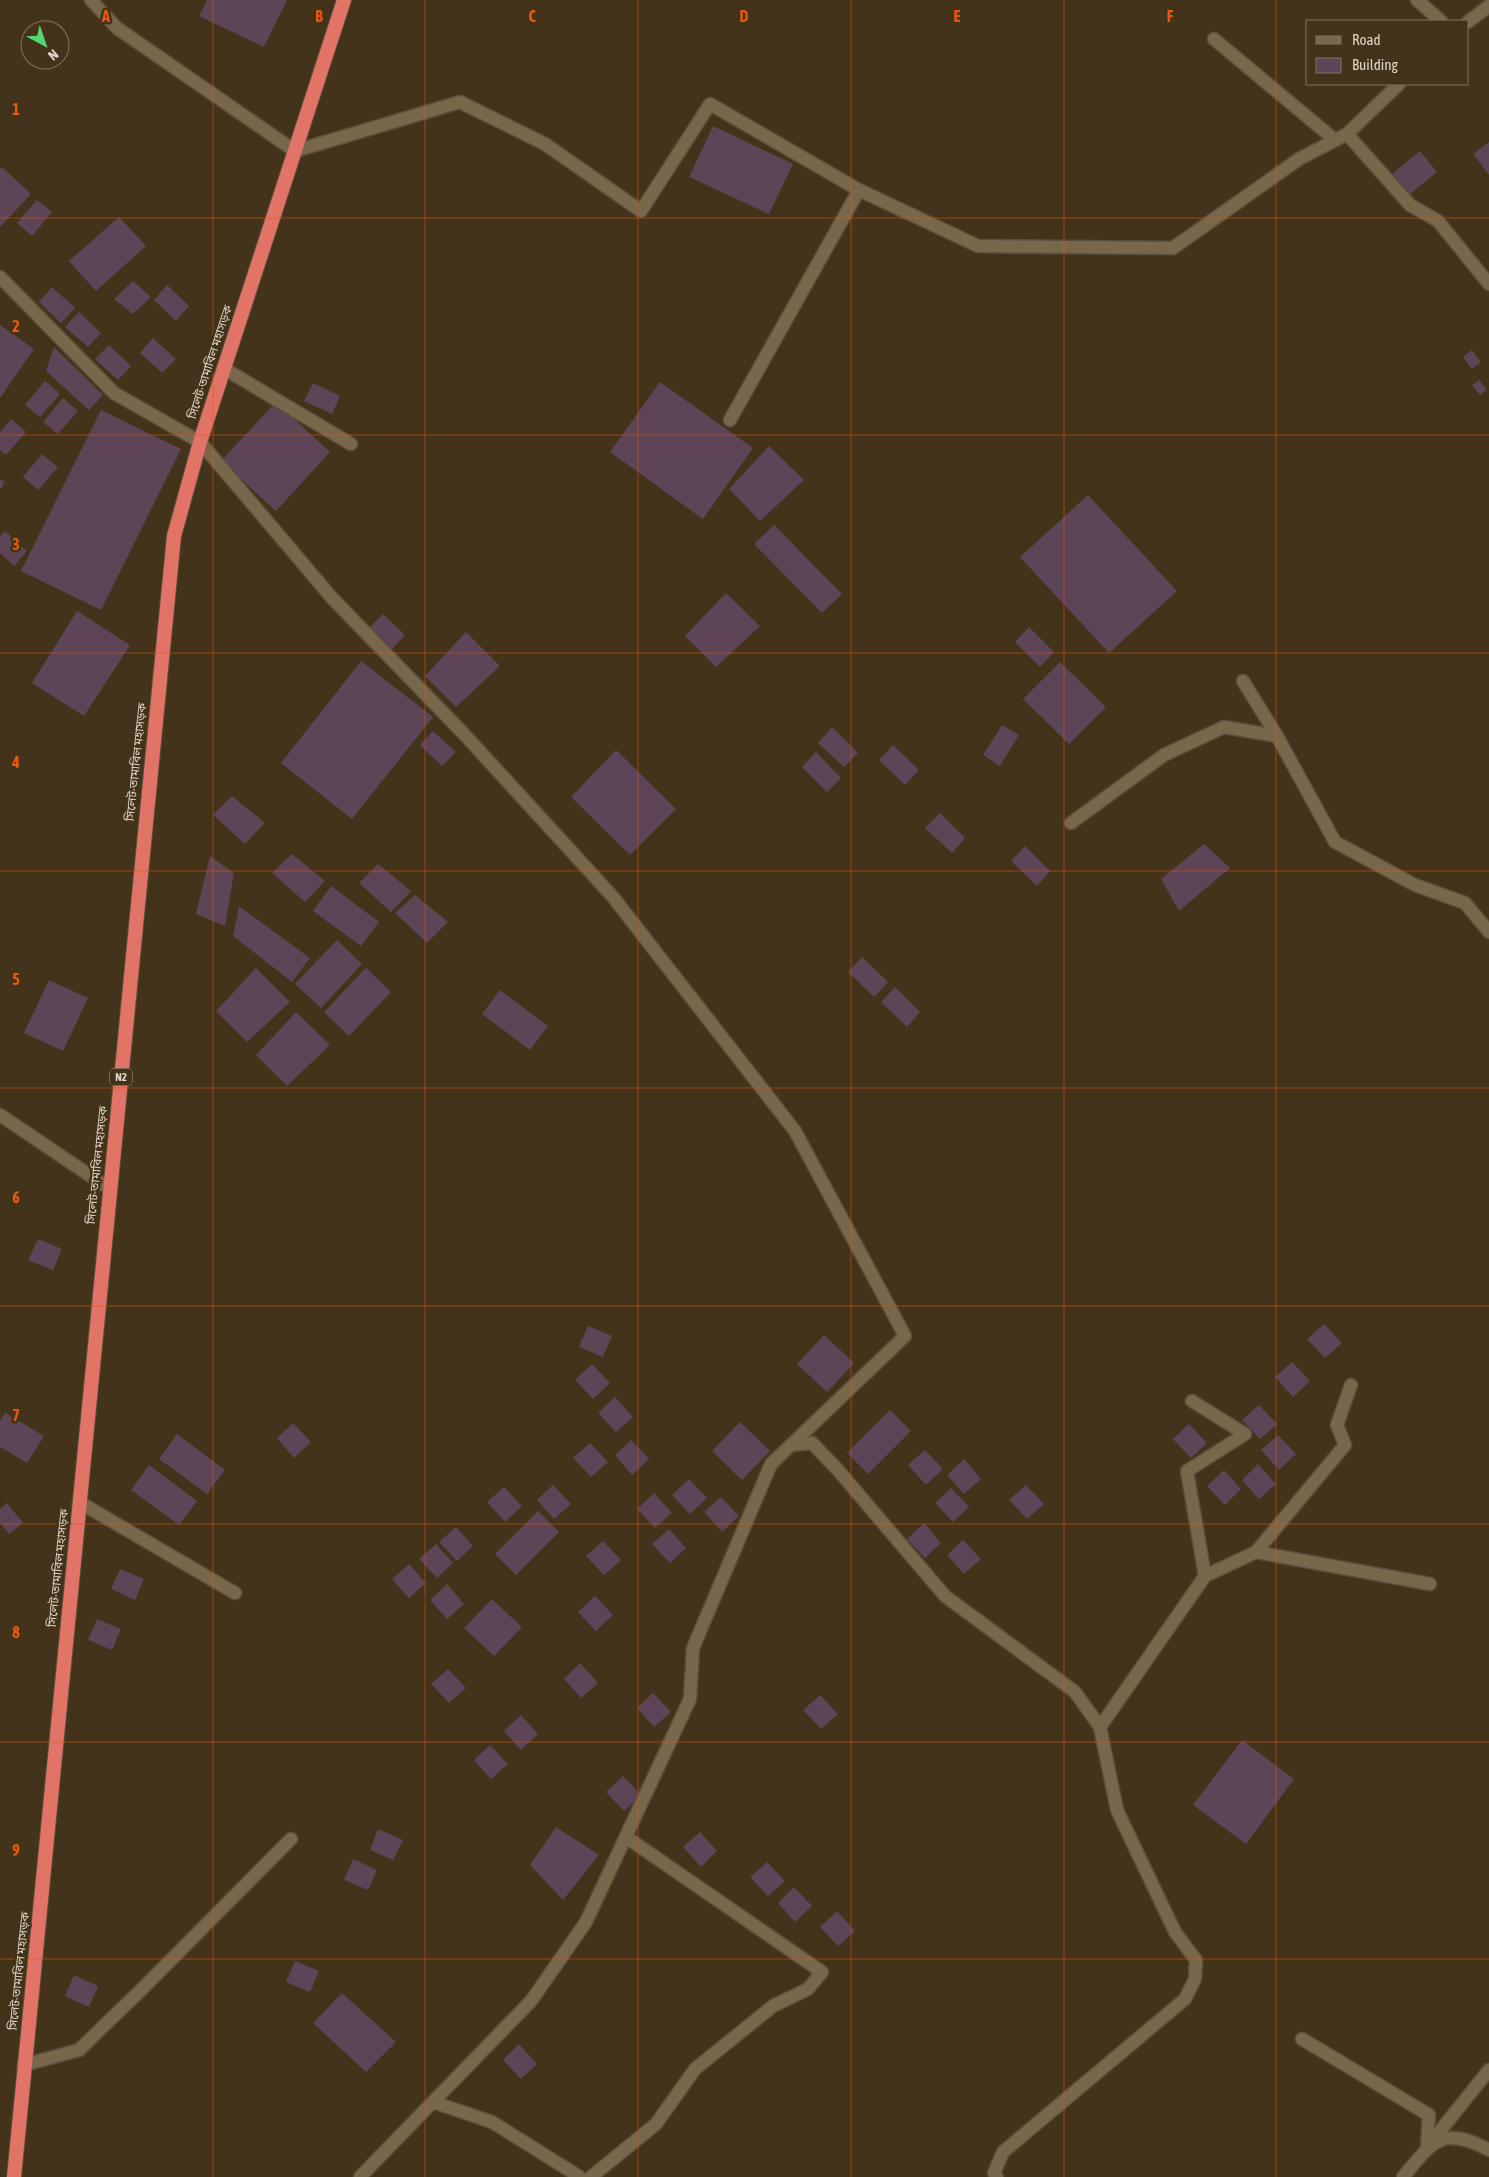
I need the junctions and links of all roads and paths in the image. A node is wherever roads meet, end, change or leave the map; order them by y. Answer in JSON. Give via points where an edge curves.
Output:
{"nodes":[{"id":1,"x":91,"y":0,"type":"edge"},
{"id":2,"x":344,"y":0,"type":"edge"},
{"id":3,"x":1417,"y":0,"type":"edge"},
{"id":4,"x":1489,"y":6,"type":"edge"},
{"id":5,"x":1440,"y":20,"type":"edge"},
{"id":6,"x":1469,"y":21,"type":"edge"},
{"id":7,"x":1214,"y":39,"type":"dead end"},
{"id":8,"x":1398,"y":85,"type":"edge"},
{"id":9,"x":1347,"y":134,"type":"junction"},
{"id":10,"x":1335,"y":140,"type":"junction"},
{"id":11,"x":295,"y":151,"type":"junction"},
{"id":12,"x":859,"y":190,"type":"junction"},
{"id":13,"x":0,"y":277,"type":"edge"},
{"id":14,"x":1489,"y":284,"type":"edge"},
{"id":15,"x":224,"y":368,"type":"junction"},
{"id":16,"x":730,"y":420,"type":"dead end"},
{"id":17,"x":200,"y":442,"type":"junction"},
{"id":18,"x":352,"y":444,"type":"dead end"},
{"id":19,"x":1243,"y":681,"type":"dead end"},
{"id":20,"x":1276,"y":736,"type":"junction"},
{"id":21,"x":1071,"y":823,"type":"dead end"},
{"id":22,"x":1489,"y":932,"type":"edge"},
{"id":23,"x":0,"y":1115,"type":"edge"},
{"id":24,"x":110,"y":1189,"type":"junction"},
{"id":25,"x":1351,"y":1385,"type":"dead end"},
{"id":26,"x":1192,"y":1401,"type":"dead end"},
{"id":27,"x":791,"y":1445,"type":"junction"},
{"id":28,"x":79,"y":1502,"type":"junction"},
{"id":29,"x":1256,"y":1552,"type":"junction"},
{"id":30,"x":1204,"y":1576,"type":"junction"},
{"id":31,"x":1430,"y":1584,"type":"dead end"},
{"id":32,"x":235,"y":1593,"type":"dead end"},
{"id":33,"x":1100,"y":1726,"type":"junction"},
{"id":34,"x":626,"y":1837,"type":"junction"},
{"id":35,"x":291,"y":1839,"type":"dead end"},
{"id":36,"x":1302,"y":2039,"type":"dead end"},
{"id":37,"x":24,"y":2065,"type":"junction"},
{"id":38,"x":1489,"y":2070,"type":"edge"},
{"id":39,"x":433,"y":2102,"type":"junction"},
{"id":40,"x":1427,"y":2147,"type":"junction"},
{"id":41,"x":1489,"y":2150,"type":"edge"},
{"id":42,"x":14,"y":2177,"type":"edge"},
{"id":43,"x":360,"y":2177,"type":"edge"},
{"id":44,"x":580,"y":2177,"type":"edge"},
{"id":45,"x":591,"y":2177,"type":"edge"},
{"id":46,"x":997,"y":2177,"type":"edge"},
{"id":47,"x":1403,"y":2177,"type":"edge"}],
"edges":[{"from":1,"to":11,"type":"street","via":[[118,28]]},
{"from":2,"to":11,"type":"highway","name":"সিলেট-তামাবিল মহাসড়ক","number":"N2"},
{"from":3,"to":5,"type":"street"},
{"from":4,"to":6,"type":"street"},
{"from":7,"to":10,"type":"street"},
{"from":8,"to":9,"type":"street"},
{"from":9,"to":10,"type":"street"},
{"from":9,"to":14,"type":"street","via":[[1410,205],[1438,221]]},
{"from":10,"to":12,"type":"street","via":[[1299,159],[1173,248],[978,246]]},
{"from":11,"to":12,"type":"street","via":[[460,102],[545,144],[641,211],[710,104]]},
{"from":11,"to":15,"type":"highway","name":"সিলেট-তামাবিল মহাসড়ক","number":"N2"},
{"from":12,"to":16,"type":"street"},
{"from":13,"to":17,"type":"street","via":[[114,392]]},
{"from":15,"to":17,"type":"highway","name":"সিলেট-তামাবিল মহাসড়ক","number":"N2"},
{"from":15,"to":18,"type":"street"},
{"from":17,"to":24,"type":"highway","name":"সিলেট-তামাবিল মহাসড়ক","number":"N2","via":[[174,536]]},
{"from":17,"to":27,"type":"street","via":[[332,598],[464,734],[613,897],[795,1131],[905,1336]]},
{"from":19,"to":20,"type":"street"},
{"from":20,"to":21,"type":"street","via":[[1224,727],[1164,755]]},
{"from":20,"to":22,"type":"street","via":[[1336,842],[1415,885],[1465,903]]},
{"from":23,"to":24,"type":"street"},
{"from":24,"to":28,"type":"highway","name":"সিলেট-তামাবিল মহাসড়ক","number":"N2"},
{"from":25,"to":29,"type":"street","via":[[1337,1425],[1345,1445]]},
{"from":26,"to":30,"type":"street","via":[[1245,1434],[1188,1471]]},
{"from":27,"to":33,"type":"street","via":[[812,1443],[945,1596],[1075,1692]]},
{"from":27,"to":34,"type":"street","via":[[771,1464],[693,1648],[690,1699]]},
{"from":28,"to":32,"type":"street"},
{"from":28,"to":37,"type":"highway","name":"সিলেট-তামাবিল মহাসড়ক","number":"N2"},
{"from":29,"to":30,"type":"street"},
{"from":29,"to":31,"type":"street"},
{"from":30,"to":33,"type":"street"},
{"from":33,"to":46,"type":"street","via":[[1117,1810],[1175,1932],[1196,1960],[1195,1979],[1185,1999],[1003,2152],[994,2172]]},
{"from":34,"to":39,"type":"street","via":[[586,1922],[531,2001]]},
{"from":34,"to":45,"type":"street","via":[[822,1972],[808,1989],[773,2006],[695,2069],[656,2124]]},
{"from":35,"to":37,"type":"street","via":[[79,2050]]},
{"from":36,"to":40,"type":"street","via":[[1429,2115]]},
{"from":37,"to":42,"type":"highway","name":"সিলেট-তামাবিল মহাসড়ক","number":"N2"},
{"from":38,"to":40,"type":"street"},
{"from":39,"to":43,"type":"street"},
{"from":39,"to":44,"type":"street","via":[[492,2122]]},
{"from":40,"to":41,"type":"street","via":[[1458,2137]]},
{"from":40,"to":47,"type":"street"}]}
